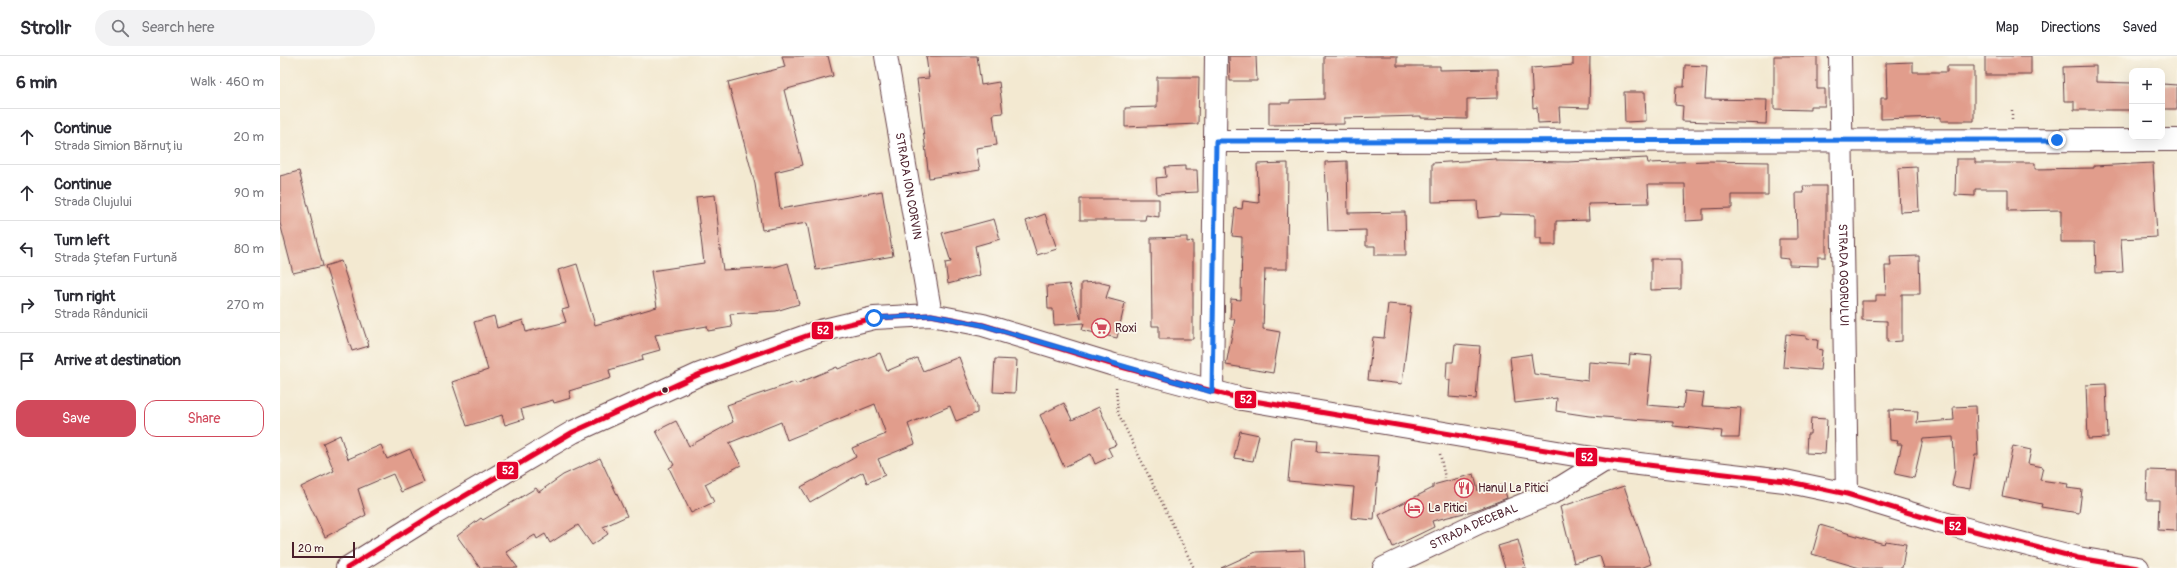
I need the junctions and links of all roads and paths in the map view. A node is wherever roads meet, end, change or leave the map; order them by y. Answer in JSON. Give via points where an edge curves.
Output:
{"nodes":[{"id":1,"x":886,"y":56,"type":"edge"},
{"id":2,"x":1216,"y":56,"type":"edge"},
{"id":3,"x":1840,"y":56,"type":"edge"},
{"id":4,"x":1840,"y":140,"type":"junction"},
{"id":5,"x":2177,"y":140,"type":"edge"},
{"id":6,"x":1216,"y":141,"type":"junction"},
{"id":7,"x":931,"y":315,"type":"junction"},
{"id":8,"x":1114,"y":365,"type":"junction"},
{"id":9,"x":1212,"y":392,"type":"junction"},
{"id":10,"x":1605,"y":460,"type":"junction"},
{"id":11,"x":1847,"y":494,"type":"junction"},
{"id":12,"x":347,"y":568,"type":"edge"},
{"id":13,"x":1194,"y":568,"type":"edge"},
{"id":14,"x":1384,"y":568,"type":"edge"},
{"id":15,"x":2138,"y":568,"type":"edge"}],
"edges":[{"from":1,"to":7,"type":"street","name":"STRADA ION CORVIN"},
{"from":2,"to":6,"type":"street"},
{"from":3,"to":4,"type":"street","name":"STRADA OGORULUI"},
{"from":4,"to":5,"type":"street"},
{"from":4,"to":6,"type":"street"},
{"from":4,"to":11,"type":"street","name":"STRADA OGORULUI"},
{"from":6,"to":9,"type":"street"},
{"from":7,"to":8,"type":"street","via":[[982,325]]},
{"from":7,"to":12,"type":"street","via":[[874,318],[820,331],[700,374],[573,432]]},
{"from":8,"to":9,"type":"street"},
{"from":8,"to":13,"type":"path","via":[[1118,413]]},
{"from":9,"to":10,"type":"street"},
{"from":10,"to":11,"type":"street","via":[[1785,481]]},
{"from":10,"to":14,"type":"street","name":"STRADA DECEBAL","via":[[1552,492]]},
{"from":11,"to":15,"type":"street","via":[[1936,521],[2078,558]]}]}
